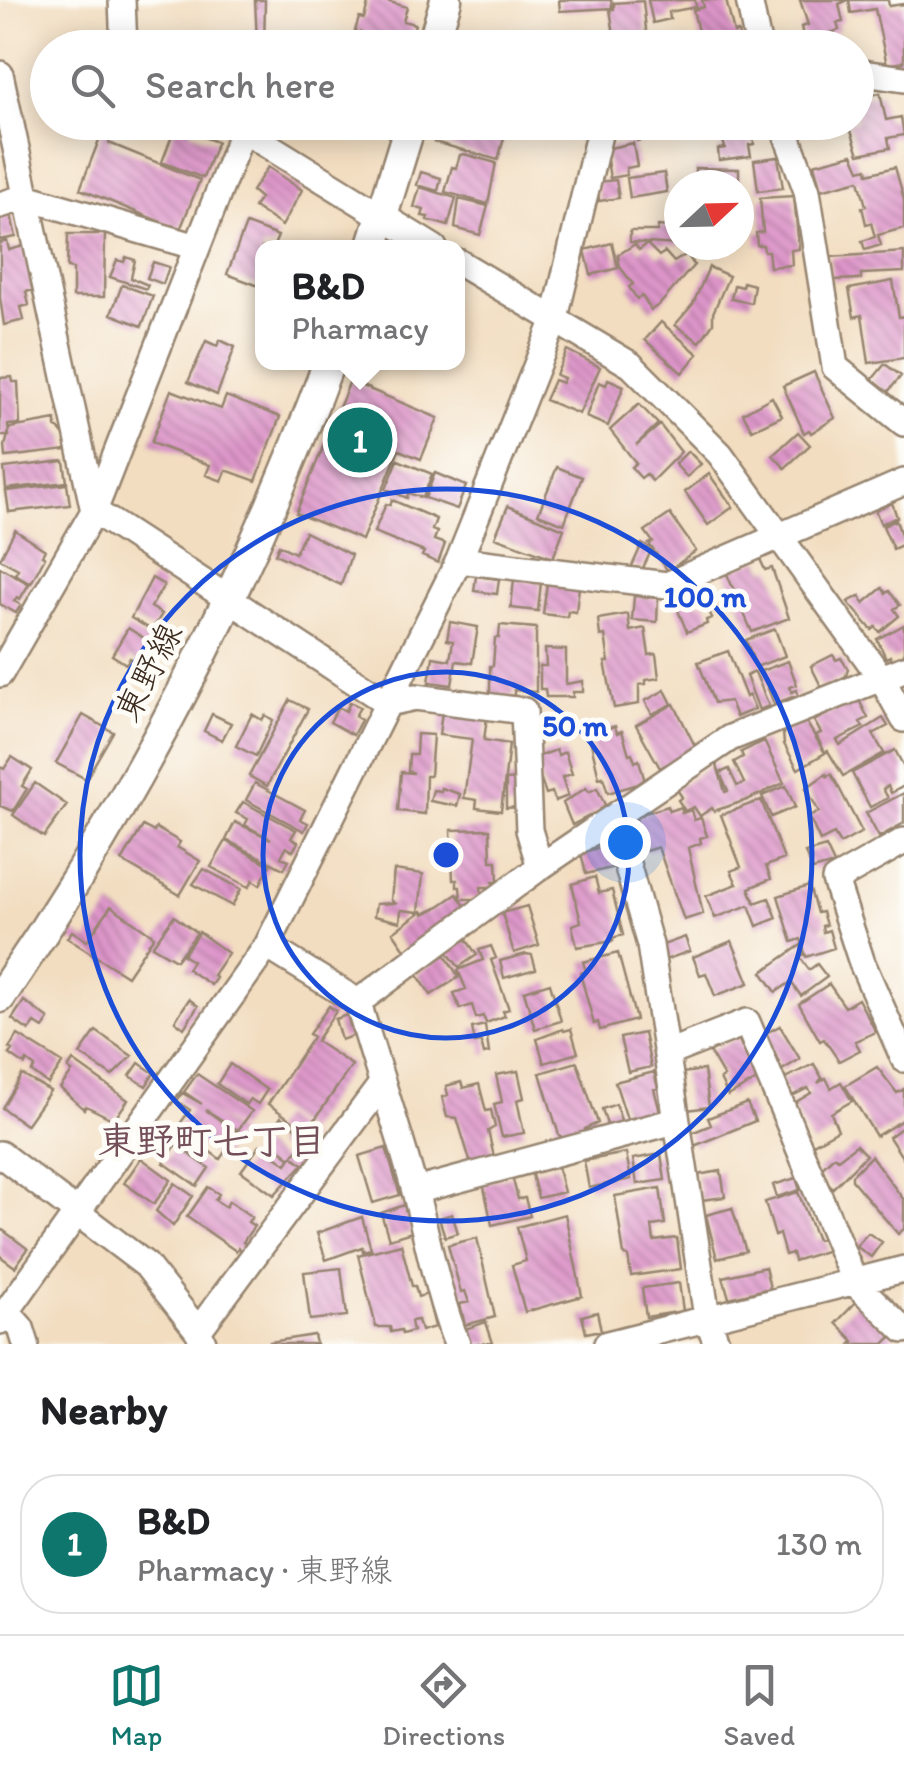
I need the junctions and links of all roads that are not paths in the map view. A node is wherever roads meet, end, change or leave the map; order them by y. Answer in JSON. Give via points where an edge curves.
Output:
{"nodes":[{"id":1,"x":122,"y":0,"type":"edge"},
{"id":2,"x":446,"y":0,"type":"edge"},
{"id":3,"x":748,"y":0,"type":"edge"},
{"id":4,"x":123,"y":30,"type":"edge"},
{"id":5,"x":437,"y":30,"type":"edge"},
{"id":6,"x":755,"y":30,"type":"edge"},
{"id":7,"x":0,"y":74,"type":"edge"},
{"id":8,"x":874,"y":75,"type":"edge"},
{"id":9,"x":904,"y":79,"type":"edge"},
{"id":10,"x":232,"y":140,"type":"edge"},
{"id":11,"x":260,"y":140,"type":"edge"},
{"id":12,"x":406,"y":140,"type":"edge"},
{"id":13,"x":598,"y":140,"type":"edge"},
{"id":14,"x":788,"y":140,"type":"edge"},
{"id":15,"x":26,"y":197,"type":"junction"},
{"id":16,"x":0,"y":205,"type":"edge"},
{"id":17,"x":384,"y":216,"type":"junction"},
{"id":18,"x":375,"y":240,"type":"edge"},
{"id":19,"x":422,"y":240,"type":"edge"},
{"id":20,"x":197,"y":248,"type":"junction"},
{"id":21,"x":465,"y":266,"type":"edge"},
{"id":22,"x":554,"y":322,"type":"junction"},
{"id":23,"x":326,"y":370,"type":"edge"},
{"id":24,"x":904,"y":423,"type":"edge"},
{"id":25,"x":904,"y":482,"type":"edge"},
{"id":26,"x":94,"y":511,"type":"junction"},
{"id":27,"x":777,"y":536,"type":"junction"},
{"id":28,"x":459,"y":560,"type":"junction"},
{"id":29,"x":227,"y":599,"type":"junction"},
{"id":30,"x":0,"y":674,"type":"edge"},
{"id":31,"x":893,"y":674,"type":"edge"},
{"id":32,"x":388,"y":702,"type":"junction"},
{"id":33,"x":904,"y":719,"type":"edge"},
{"id":34,"x":614,"y":818,"type":"junction"},
{"id":35,"x":904,"y":841,"type":"edge"},
{"id":36,"x":540,"y":867,"type":"junction"},
{"id":37,"x":266,"y":946,"type":"junction"},
{"id":38,"x":0,"y":997,"type":"edge"},
{"id":39,"x":358,"y":1002,"type":"junction"},
{"id":40,"x":668,"y":1053,"type":"junction"},
{"id":41,"x":904,"y":1059,"type":"edge"},
{"id":42,"x":381,"y":1085,"type":"junction"},
{"id":43,"x":675,"y":1121,"type":"junction"},
{"id":44,"x":0,"y":1154,"type":"edge"},
{"id":45,"x":415,"y":1191,"type":"junction"},
{"id":46,"x":78,"y":1213,"type":"junction"},
{"id":47,"x":904,"y":1269,"type":"edge"},
{"id":48,"x":855,"y":1283,"type":"junction"},
{"id":49,"x":4,"y":1316,"type":"edge"},
{"id":50,"x":707,"y":1317,"type":"junction"},
{"id":51,"x":904,"y":1330,"type":"edge"},
{"id":52,"x":201,"y":1337,"type":"edge"},
{"id":53,"x":26,"y":1344,"type":"edge"},
{"id":54,"x":457,"y":1344,"type":"edge"},
{"id":55,"x":607,"y":1344,"type":"edge"},
{"id":56,"x":718,"y":1344,"type":"edge"}],
"edges":[{"from":1,"to":4,"type":"street"},
{"from":2,"to":5,"type":"street"},
{"from":3,"to":6,"type":"street"},
{"from":7,"to":15,"type":"street"},
{"from":8,"to":9,"type":"street"},
{"from":10,"to":20,"type":"street"},
{"from":11,"to":17,"type":"street"},
{"from":12,"to":17,"type":"street"},
{"from":13,"to":22,"type":"street"},
{"from":14,"to":24,"type":"street","via":[[806,191],[835,367]]},
{"from":15,"to":16,"type":"street"},
{"from":15,"to":20,"type":"street"},
{"from":15,"to":26,"type":"street"},
{"from":17,"to":18,"type":"street"},
{"from":17,"to":19,"type":"street"},
{"from":20,"to":26,"type":"street"},
{"from":21,"to":22,"type":"street"},
{"from":22,"to":27,"type":"street","via":[[631,365],[720,454]]},
{"from":22,"to":28,"type":"street"},
{"from":23,"to":29,"type":"street","name":"東野線"},
{"from":25,"to":27,"type":"street"},
{"from":26,"to":29,"type":"street"},
{"from":26,"to":30,"type":"street"},
{"from":27,"to":28,"type":"street","via":[[667,586]]},
{"from":27,"to":31,"type":"street"},
{"from":28,"to":32,"type":"street"},
{"from":29,"to":32,"type":"street"},
{"from":29,"to":38,"type":"street","name":"東野線","via":[[126,797]]},
{"from":31,"to":33,"type":"street"},
{"from":31,"to":34,"type":"street","via":[[730,738]]},
{"from":32,"to":36,"type":"street","via":[[416,696],[524,711],[530,830]]},
{"from":32,"to":37,"type":"street"},
{"from":34,"to":36,"type":"street"},
{"from":34,"to":40,"type":"street","via":[[650,946]]},
{"from":35,"to":41,"type":"street","via":[[834,880]]},
{"from":36,"to":39,"type":"street"},
{"from":37,"to":39,"type":"street"},
{"from":37,"to":46,"type":"street"},
{"from":39,"to":42,"type":"street"},
{"from":40,"to":43,"type":"street"},
{"from":40,"to":48,"type":"street","via":[[747,1022]]},
{"from":42,"to":45,"type":"street"},
{"from":42,"to":52,"type":"street"},
{"from":43,"to":45,"type":"street"},
{"from":43,"to":50,"type":"street"},
{"from":44,"to":46,"type":"street"},
{"from":45,"to":54,"type":"street"},
{"from":46,"to":49,"type":"street"},
{"from":46,"to":52,"type":"street","via":[[146,1265]]},
{"from":47,"to":48,"type":"street"},
{"from":48,"to":50,"type":"street"},
{"from":48,"to":51,"type":"street"},
{"from":49,"to":53,"type":"street","via":[[21,1328]]},
{"from":50,"to":55,"type":"street"},
{"from":50,"to":56,"type":"street"}]}
